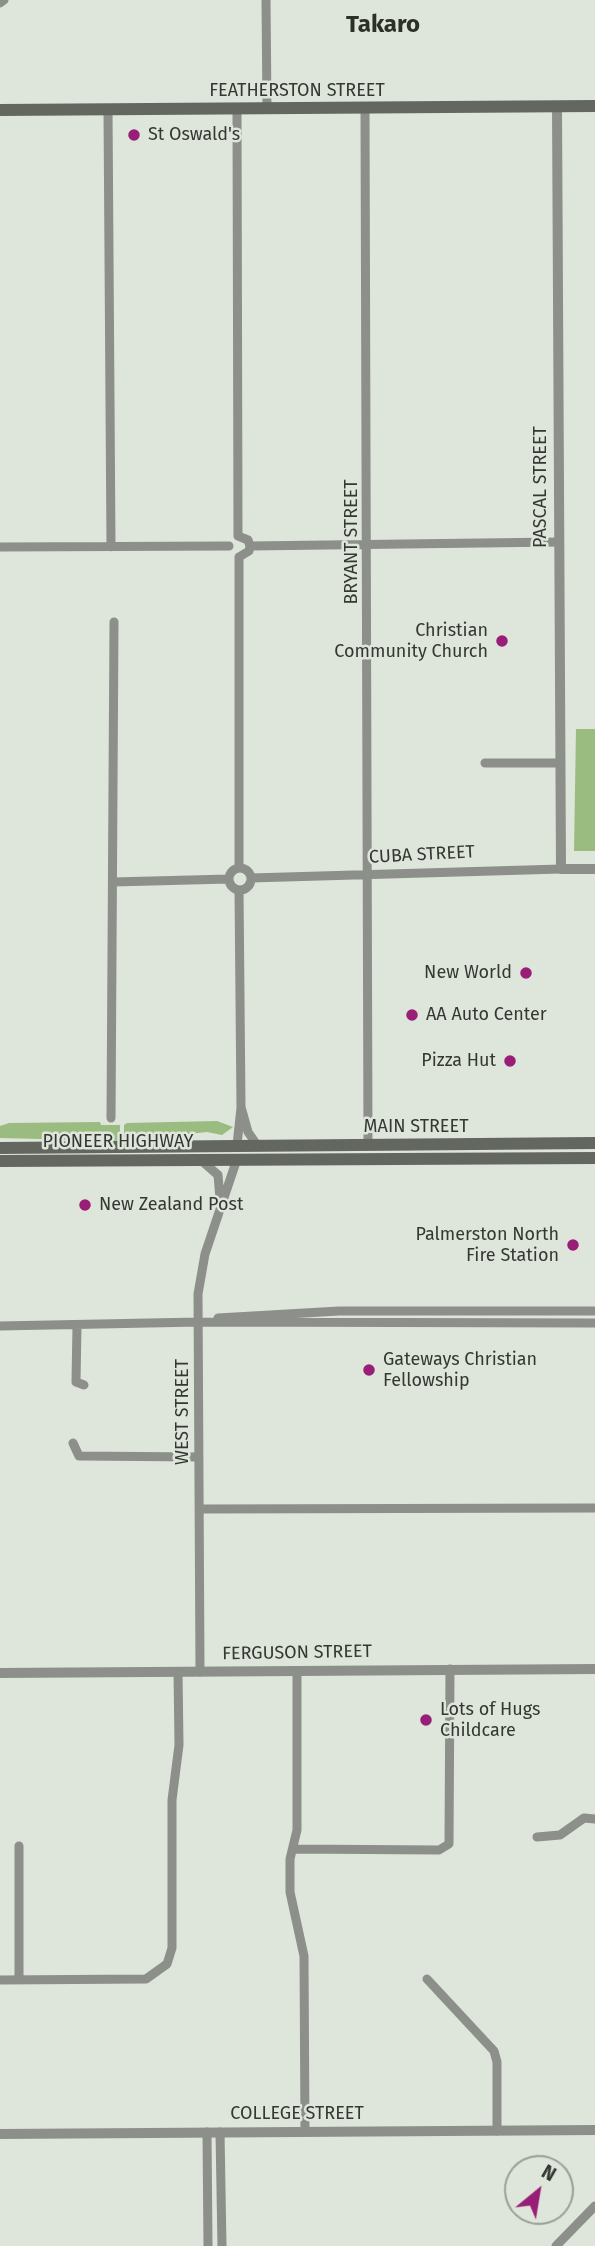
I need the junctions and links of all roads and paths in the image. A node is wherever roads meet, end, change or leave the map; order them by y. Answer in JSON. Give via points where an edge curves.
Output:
{"nodes":[{"id":1,"x":266,"y":0,"type":"edge"},
{"id":2,"x":557,"y":106,"type":"junction"},
{"id":3,"x":595,"y":106,"type":"edge"},
{"id":4,"x":237,"y":108,"type":"junction"},
{"id":5,"x":267,"y":108,"type":"junction"},
{"id":6,"x":365,"y":108,"type":"junction"},
{"id":7,"x":108,"y":109,"type":"junction"},
{"id":8,"x":0,"y":110,"type":"edge"},
{"id":9,"x":238,"y":536,"type":"junction"},
{"id":10,"x":559,"y":542,"type":"junction"},
{"id":11,"x":368,"y":545,"type":"junction"},
{"id":12,"x":229,"y":546,"type":"junction"},
{"id":13,"x":250,"y":546,"type":"junction"},
{"id":14,"x":0,"y":547,"type":"edge"},
{"id":15,"x":111,"y":547,"type":"junction"},
{"id":16,"x":239,"y":557,"type":"junction"},
{"id":17,"x":114,"y":622,"type":"dead end"},
{"id":18,"x":485,"y":763,"type":"dead end"},
{"id":19,"x":560,"y":763,"type":"junction"},
{"id":20,"x":239,"y":868,"type":"junction"},
{"id":21,"x":561,"y":869,"type":"junction"},
{"id":22,"x":595,"y":869,"type":"edge"},
{"id":23,"x":365,"y":876,"type":"junction"},
{"id":24,"x":251,"y":878,"type":"junction"},
{"id":25,"x":229,"y":879,"type":"junction"},
{"id":26,"x":113,"y":882,"type":"junction"},
{"id":27,"x":239,"y":890,"type":"junction"},
{"id":28,"x":241,"y":1107,"type":"junction"},
{"id":29,"x":111,"y":1118,"type":"dead end"},
{"id":30,"x":595,"y":1143,"type":"edge"},
{"id":31,"x":257,"y":1145,"type":"junction"},
{"id":32,"x":368,"y":1145,"type":"junction"},
{"id":33,"x":0,"y":1148,"type":"edge"},
{"id":34,"x":237,"y":1152,"type":"junction"},
{"id":35,"x":98,"y":1153,"type":"junction"},
{"id":36,"x":595,"y":1158,"type":"edge"},
{"id":37,"x":198,"y":1159,"type":"junction"},
{"id":38,"x":0,"y":1161,"type":"edge"},
{"id":39,"x":220,"y":1204,"type":"junction"},
{"id":40,"x":595,"y":1311,"type":"edge"},
{"id":41,"x":199,"y":1322,"type":"junction"},
{"id":42,"x":595,"y":1322,"type":"edge"},
{"id":43,"x":77,"y":1325,"type":"junction"},
{"id":44,"x":0,"y":1326,"type":"edge"},
{"id":45,"x":84,"y":1385,"type":"dead end"},
{"id":46,"x":73,"y":1443,"type":"dead end"},
{"id":47,"x":200,"y":1457,"type":"junction"},
{"id":48,"x":595,"y":1508,"type":"edge"},
{"id":49,"x":200,"y":1510,"type":"junction"},
{"id":50,"x":595,"y":1669,"type":"edge"},
{"id":51,"x":450,"y":1670,"type":"junction"},
{"id":52,"x":297,"y":1671,"type":"junction"},
{"id":53,"x":178,"y":1672,"type":"junction"},
{"id":54,"x":200,"y":1672,"type":"junction"},
{"id":55,"x":0,"y":1673,"type":"edge"},
{"id":56,"x":595,"y":1819,"type":"edge"},
{"id":57,"x":537,"y":1837,"type":"dead end"},
{"id":58,"x":19,"y":1846,"type":"dead end"},
{"id":59,"x":294,"y":1849,"type":"junction"},
{"id":60,"x":19,"y":1979,"type":"junction"},
{"id":61,"x":427,"y":1979,"type":"dead end"},
{"id":62,"x":0,"y":1980,"type":"edge"},
{"id":63,"x":595,"y":2130,"type":"edge"},
{"id":64,"x":497,"y":2131,"type":"junction"},
{"id":65,"x":207,"y":2132,"type":"junction"},
{"id":66,"x":220,"y":2132,"type":"junction"},
{"id":67,"x":305,"y":2132,"type":"junction"},
{"id":68,"x":0,"y":2134,"type":"edge"},
{"id":69,"x":595,"y":2206,"type":"edge"},
{"id":70,"x":208,"y":2246,"type":"edge"},
{"id":71,"x":222,"y":2246,"type":"edge"},
{"id":72,"x":555,"y":2246,"type":"edge"}],
"edges":[{"from":1,"to":5,"type":"street"},
{"from":2,"to":3,"type":"main road","name":"FEATHERSTON STREET"},
{"from":2,"to":6,"type":"main road","name":"FEATHERSTON STREET"},
{"from":2,"to":10,"type":"street","name":"PASCAL STREET"},
{"from":4,"to":5,"type":"main road","name":"FEATHERSTON STREET"},
{"from":4,"to":7,"type":"main road","name":"FEATHERSTON STREET"},
{"from":4,"to":9,"type":"street"},
{"from":5,"to":6,"type":"main road","name":"FEATHERSTON STREET"},
{"from":6,"to":11,"type":"street","name":"BRYANT STREET"},
{"from":7,"to":8,"type":"main road","name":"FEATHERSTON STREET"},
{"from":7,"to":15,"type":"street"},
{"from":9,"to":12,"type":"street"},
{"from":9,"to":13,"type":"street"},
{"from":10,"to":11,"type":"street"},
{"from":10,"to":19,"type":"street","name":"PASCAL STREET"},
{"from":11,"to":13,"type":"street"},
{"from":11,"to":23,"type":"street","name":"BRYANT STREET"},
{"from":12,"to":15,"type":"street"},
{"from":12,"to":16,"type":"street"},
{"from":13,"to":16,"type":"street"},
{"from":14,"to":15,"type":"street"},
{"from":16,"to":20,"type":"street"},
{"from":17,"to":26,"type":"street"},
{"from":18,"to":19,"type":"street"},
{"from":19,"to":21,"type":"street","name":"PASCAL STREET"},
{"from":20,"to":24,"type":"street"},
{"from":20,"to":25,"type":"street"},
{"from":21,"to":22,"type":"street","name":"CUBA STREET"},
{"from":21,"to":23,"type":"street","name":"CUBA STREET"},
{"from":23,"to":24,"type":"street","name":"CUBA STREET"},
{"from":23,"to":32,"type":"street","name":"BRYANT STREET"},
{"from":24,"to":27,"type":"street","via":[[246,889]]},
{"from":25,"to":26,"type":"street"},
{"from":25,"to":27,"type":"street"},
{"from":26,"to":29,"type":"street"},
{"from":27,"to":28,"type":"street"},
{"from":28,"to":31,"type":"street"},
{"from":28,"to":34,"type":"street","name":"WEST STREET"},
{"from":30,"to":32,"type":"main road","name":"MAIN STREET"},
{"from":31,"to":32,"type":"main road","name":"MAIN STREET"},
{"from":31,"to":34,"type":"main road","name":"MAIN STREET"},
{"from":33,"to":35,"type":"main road","name":"PIONEER HIGHWAY"},
{"from":34,"to":35,"type":"main road","name":"PIONEER HIGHWAY","via":[[160,1146]]},
{"from":34,"to":36,"type":"main road","name":"MAIN STREET","via":[[319,1158]]},
{"from":34,"to":37,"type":"main road","name":"PIONEER HIGHWAY"},
{"from":34,"to":39,"type":"street","name":"WEST STREET","via":[[235,1171]]},
{"from":35,"to":37,"type":"main road","name":"PIONEER HIGHWAY"},
{"from":35,"to":38,"type":"main road","name":"PIONEER HIGHWAY"},
{"from":37,"to":39,"type":"street","via":[[218,1175]]},
{"from":39,"to":41,"type":"street","name":"WEST STREET","via":[[198,1294]]},
{"from":40,"to":41,"type":"street","via":[[339,1311],[228,1316]]},
{"from":41,"to":42,"type":"street"},
{"from":41,"to":43,"type":"street"},
{"from":41,"to":47,"type":"street","name":"WEST STREET"},
{"from":43,"to":44,"type":"street"},
{"from":43,"to":45,"type":"street","via":[[76,1382]]},
{"from":46,"to":47,"type":"street","via":[[79,1457]]},
{"from":47,"to":49,"type":"street","name":"WEST STREET"},
{"from":48,"to":49,"type":"street"},
{"from":49,"to":54,"type":"street","name":"WEST STREET"},
{"from":50,"to":51,"type":"street","name":"FERGUSON STREET"},
{"from":51,"to":52,"type":"street","name":"FERGUSON STREET"},
{"from":51,"to":59,"type":"street","via":[[451,1836],[447,1846],[439,1850]]},
{"from":52,"to":54,"type":"street","name":"FERGUSON STREET"},
{"from":52,"to":59,"type":"street"},
{"from":53,"to":54,"type":"street","name":"FERGUSON STREET"},
{"from":53,"to":55,"type":"street","name":"FERGUSON STREET"},
{"from":53,"to":60,"type":"street","via":[[172,1948],[167,1964],[146,1979]]},
{"from":56,"to":57,"type":"street","via":[[584,1818],[560,1835]]},
{"from":58,"to":60,"type":"street"},
{"from":59,"to":67,"type":"street","via":[[291,1906],[304,1956]]},
{"from":60,"to":62,"type":"street"},
{"from":61,"to":64,"type":"street","via":[[494,2051]]},
{"from":63,"to":64,"type":"street","name":"COLLEGE STREET"},
{"from":64,"to":67,"type":"street","name":"COLLEGE STREET"},
{"from":65,"to":66,"type":"street","name":"COLLEGE STREET"},
{"from":65,"to":68,"type":"street","name":"COLLEGE STREET"},
{"from":65,"to":70,"type":"street"},
{"from":66,"to":67,"type":"street","name":"COLLEGE STREET"},
{"from":66,"to":71,"type":"street"},
{"from":69,"to":72,"type":"street"}]}
